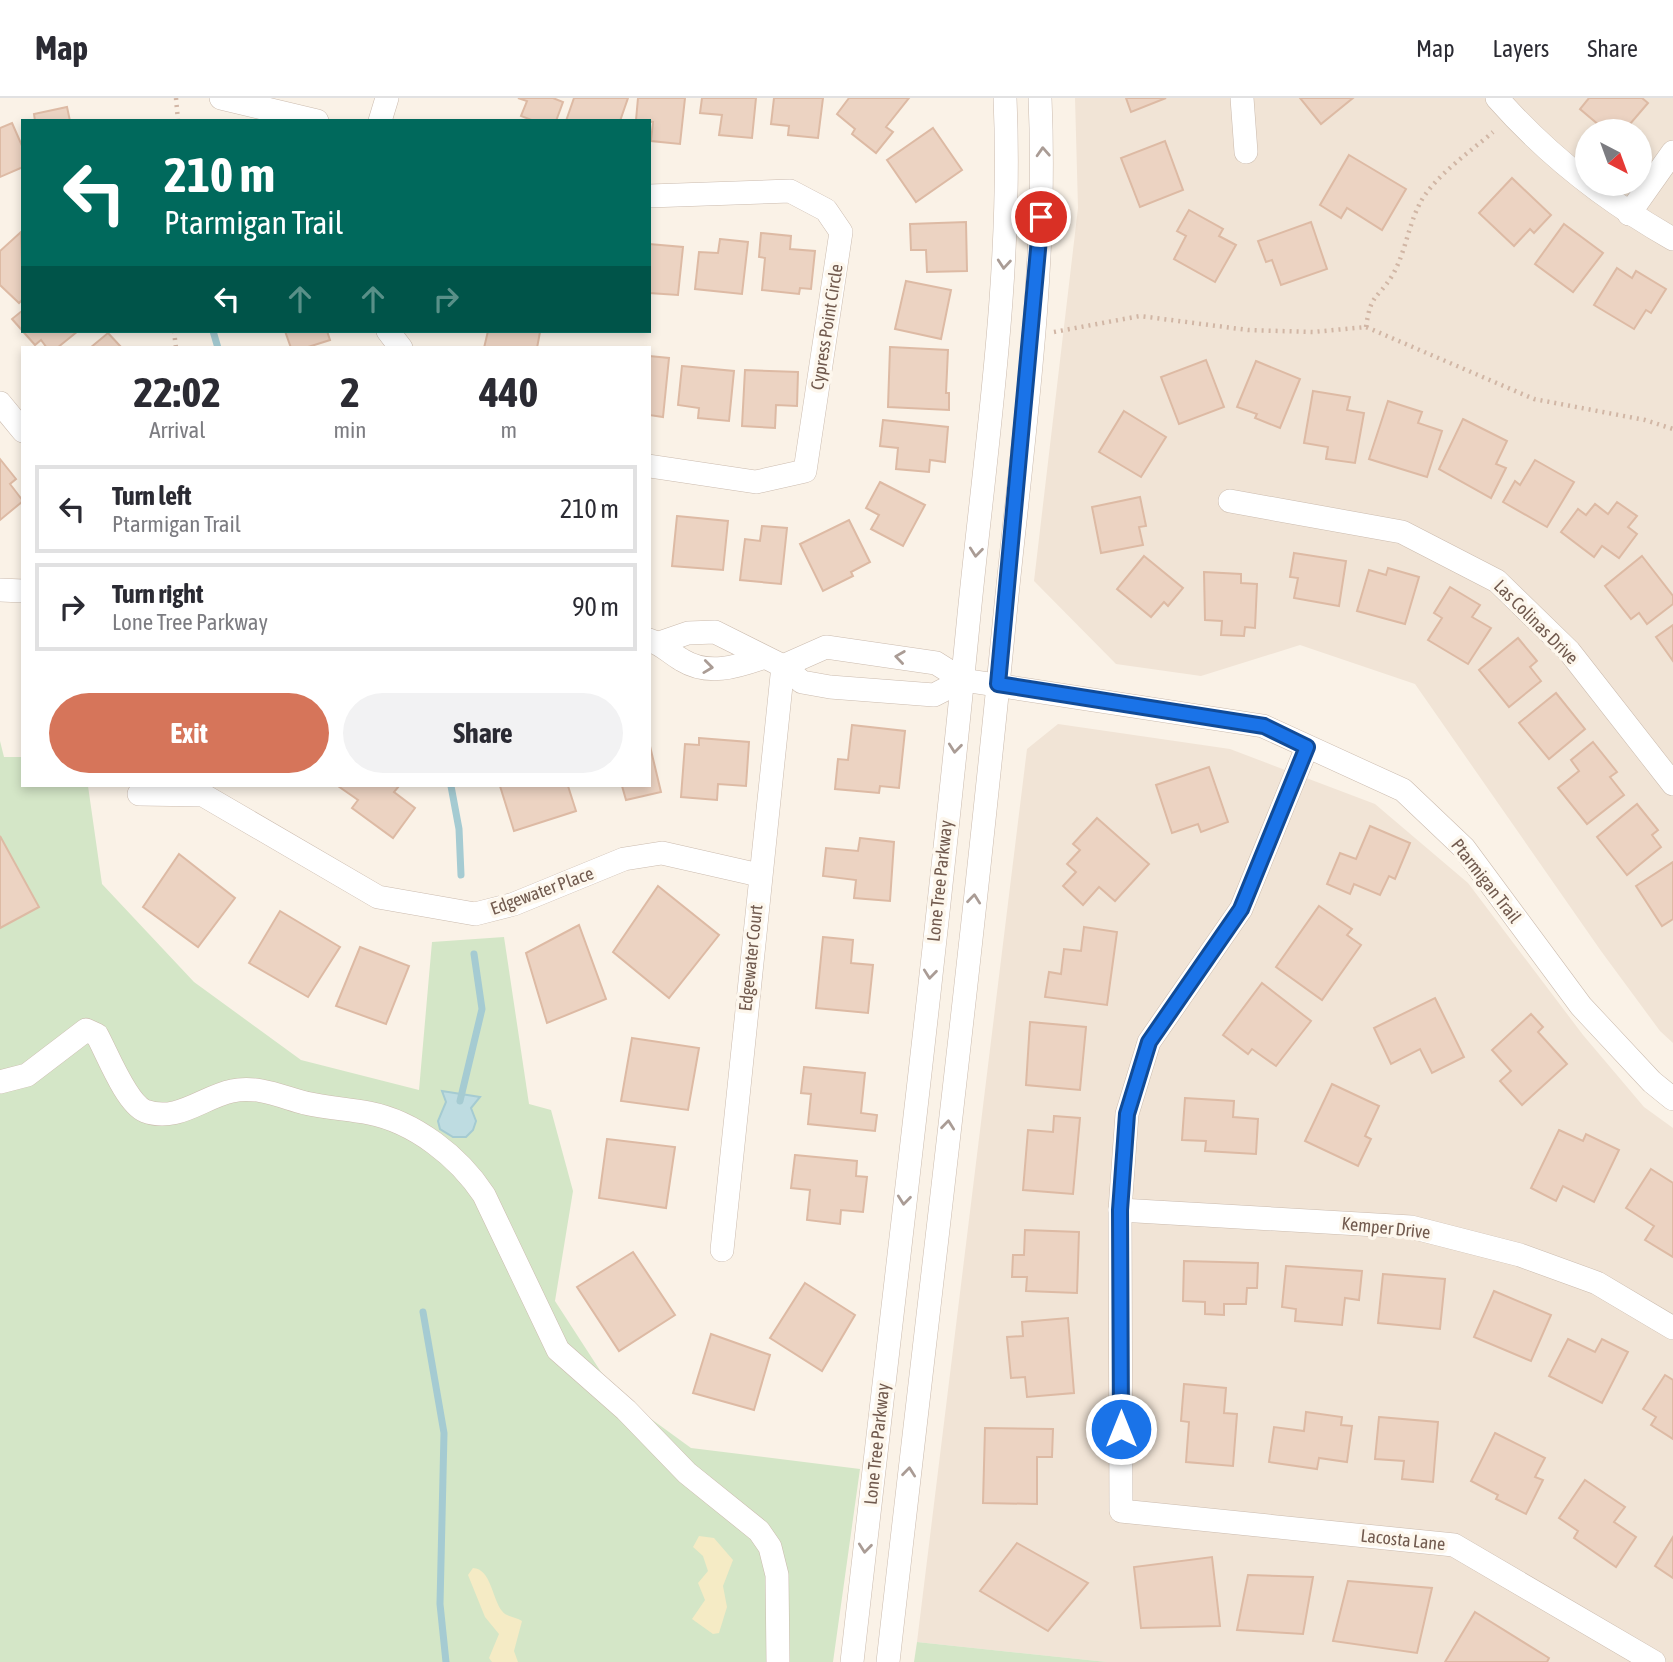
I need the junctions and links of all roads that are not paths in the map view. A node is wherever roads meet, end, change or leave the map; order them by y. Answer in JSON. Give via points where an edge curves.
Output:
{"nodes":[{"id":1,"x":221,"y":98,"type":"edge"},
{"id":2,"x":387,"y":98,"type":"edge"},
{"id":3,"x":1005,"y":98,"type":"edge"},
{"id":4,"x":1041,"y":98,"type":"edge"},
{"id":5,"x":1242,"y":98,"type":"edge"},
{"id":6,"x":1497,"y":98,"type":"edge"},
{"id":7,"x":309,"y":119,"type":"edge"},
{"id":8,"x":381,"y":119,"type":"edge"},
{"id":9,"x":1246,"y":152,"type":"dead end"},
{"id":10,"x":1673,"y":152,"type":"edge"},
{"id":11,"x":651,"y":196,"type":"edge"},
{"id":12,"x":1629,"y":214,"type":"junction"},
{"id":13,"x":1673,"y":239,"type":"edge"},
{"id":14,"x":0,"y":403,"type":"edge"},
{"id":15,"x":21,"y":429,"type":"edge"},
{"id":16,"x":651,"y":466,"type":"edge"},
{"id":17,"x":1230,"y":501,"type":"dead end"},
{"id":18,"x":0,"y":590,"type":"edge"},
{"id":19,"x":21,"y":591,"type":"edge"},
{"id":20,"x":654,"y":642,"type":"edge"},
{"id":21,"x":772,"y":662,"type":"junction"},
{"id":22,"x":963,"y":680,"type":"junction"},
{"id":23,"x":998,"y":684,"type":"junction"},
{"id":24,"x":1307,"y":747,"type":"junction"},
{"id":25,"x":1673,"y":784,"type":"edge"},
{"id":26,"x":139,"y":794,"type":"dead end"},
{"id":27,"x":759,"y":875,"type":"junction"},
{"id":28,"x":30,"y":1074,"type":"junction"},
{"id":29,"x":0,"y":1082,"type":"edge"},
{"id":30,"x":0,"y":1091,"type":"edge"},
{"id":31,"x":1673,"y":1099,"type":"edge"},
{"id":32,"x":1120,"y":1210,"type":"junction"},
{"id":33,"x":722,"y":1250,"type":"dead end"},
{"id":34,"x":1673,"y":1328,"type":"edge"},
{"id":35,"x":778,"y":1662,"type":"edge"},
{"id":36,"x":852,"y":1662,"type":"edge"},
{"id":37,"x":888,"y":1662,"type":"edge"},
{"id":38,"x":1654,"y":1662,"type":"edge"}],
"edges":[{"from":1,"to":7,"type":"street"},
{"from":2,"to":8,"type":"street"},
{"from":3,"to":22,"type":"street","name":"Lone Tree Parkway","one_way":true,"via":[[1009,171],[1004,260]]},
{"from":23,"to":4,"type":"street","name":"Lone Tree Parkway","one_way":true,"via":[[1039,262],[1044,171]]},
{"from":5,"to":9,"type":"street"},
{"from":6,"to":12,"type":"street","via":[[1529,135]]},
{"from":10,"to":12,"type":"street"},
{"from":11,"to":16,"type":"street","name":"Cypress Point Circle","via":[[790,191],[826,210],[841,232],[805,471],[756,482]]},
{"from":12,"to":13,"type":"street"},
{"from":14,"to":15,"type":"street"},
{"from":17,"to":25,"type":"street","name":"Las Colinas Drive","via":[[1402,532],[1497,581],[1569,651]]},
{"from":18,"to":19,"type":"street"},
{"from":20,"to":21,"type":"street","one_way":true,"via":[[683,662],[709,670]]},
{"from":20,"to":21,"type":"street","via":[[715,632]]},
{"from":22,"to":21,"type":"street","one_way":true,"via":[[936,663],[826,647]]},
{"from":21,"to":22,"type":"street","via":[[802,682],[934,695]]},
{"from":21,"to":27,"type":"street","name":"Edgewater Court"},
{"from":22,"to":23,"type":"street","name":"Ptarmigan Trail"},
{"from":22,"to":36,"type":"street","name":"Lone Tree Parkway","one_way":true},
{"from":23,"to":24,"type":"street","name":"Ptarmigan Trail","via":[[1264,726]]},
{"from":37,"to":23,"type":"street","name":"Lone Tree Parkway","one_way":true},
{"from":24,"to":31,"type":"street","name":"Ptarmigan Trail","via":[[1403,790],[1464,848],[1580,1006]]},
{"from":24,"to":32,"type":"street","via":[[1241,909],[1149,1042],[1127,1114]]},
{"from":26,"to":27,"type":"street","name":"Edgewater Place","via":[[202,795],[378,897],[475,914],[514,904],[624,859],[662,853]]},
{"from":27,"to":33,"type":"street","name":"Edgewater Court"},
{"from":28,"to":29,"type":"street"},
{"from":28,"to":30,"type":"street","via":[[32,1082]]},
{"from":28,"to":35,"type":"street","via":[[86,1030],[97,1035],[132,1101],[144,1111],[164,1114],[231,1091],[267,1091],[329,1109],[394,1120],[451,1156],[484,1195],[558,1350],[626,1410],[687,1473],[751,1524],[770,1547],[778,1575]]},
{"from":32,"to":34,"type":"street","name":"Kemper Drive","via":[[1411,1227],[1520,1255],[1597,1283]]},
{"from":32,"to":38,"type":"street","name":"Lacosta Lane","via":[[1121,1511],[1454,1545]]}]}
